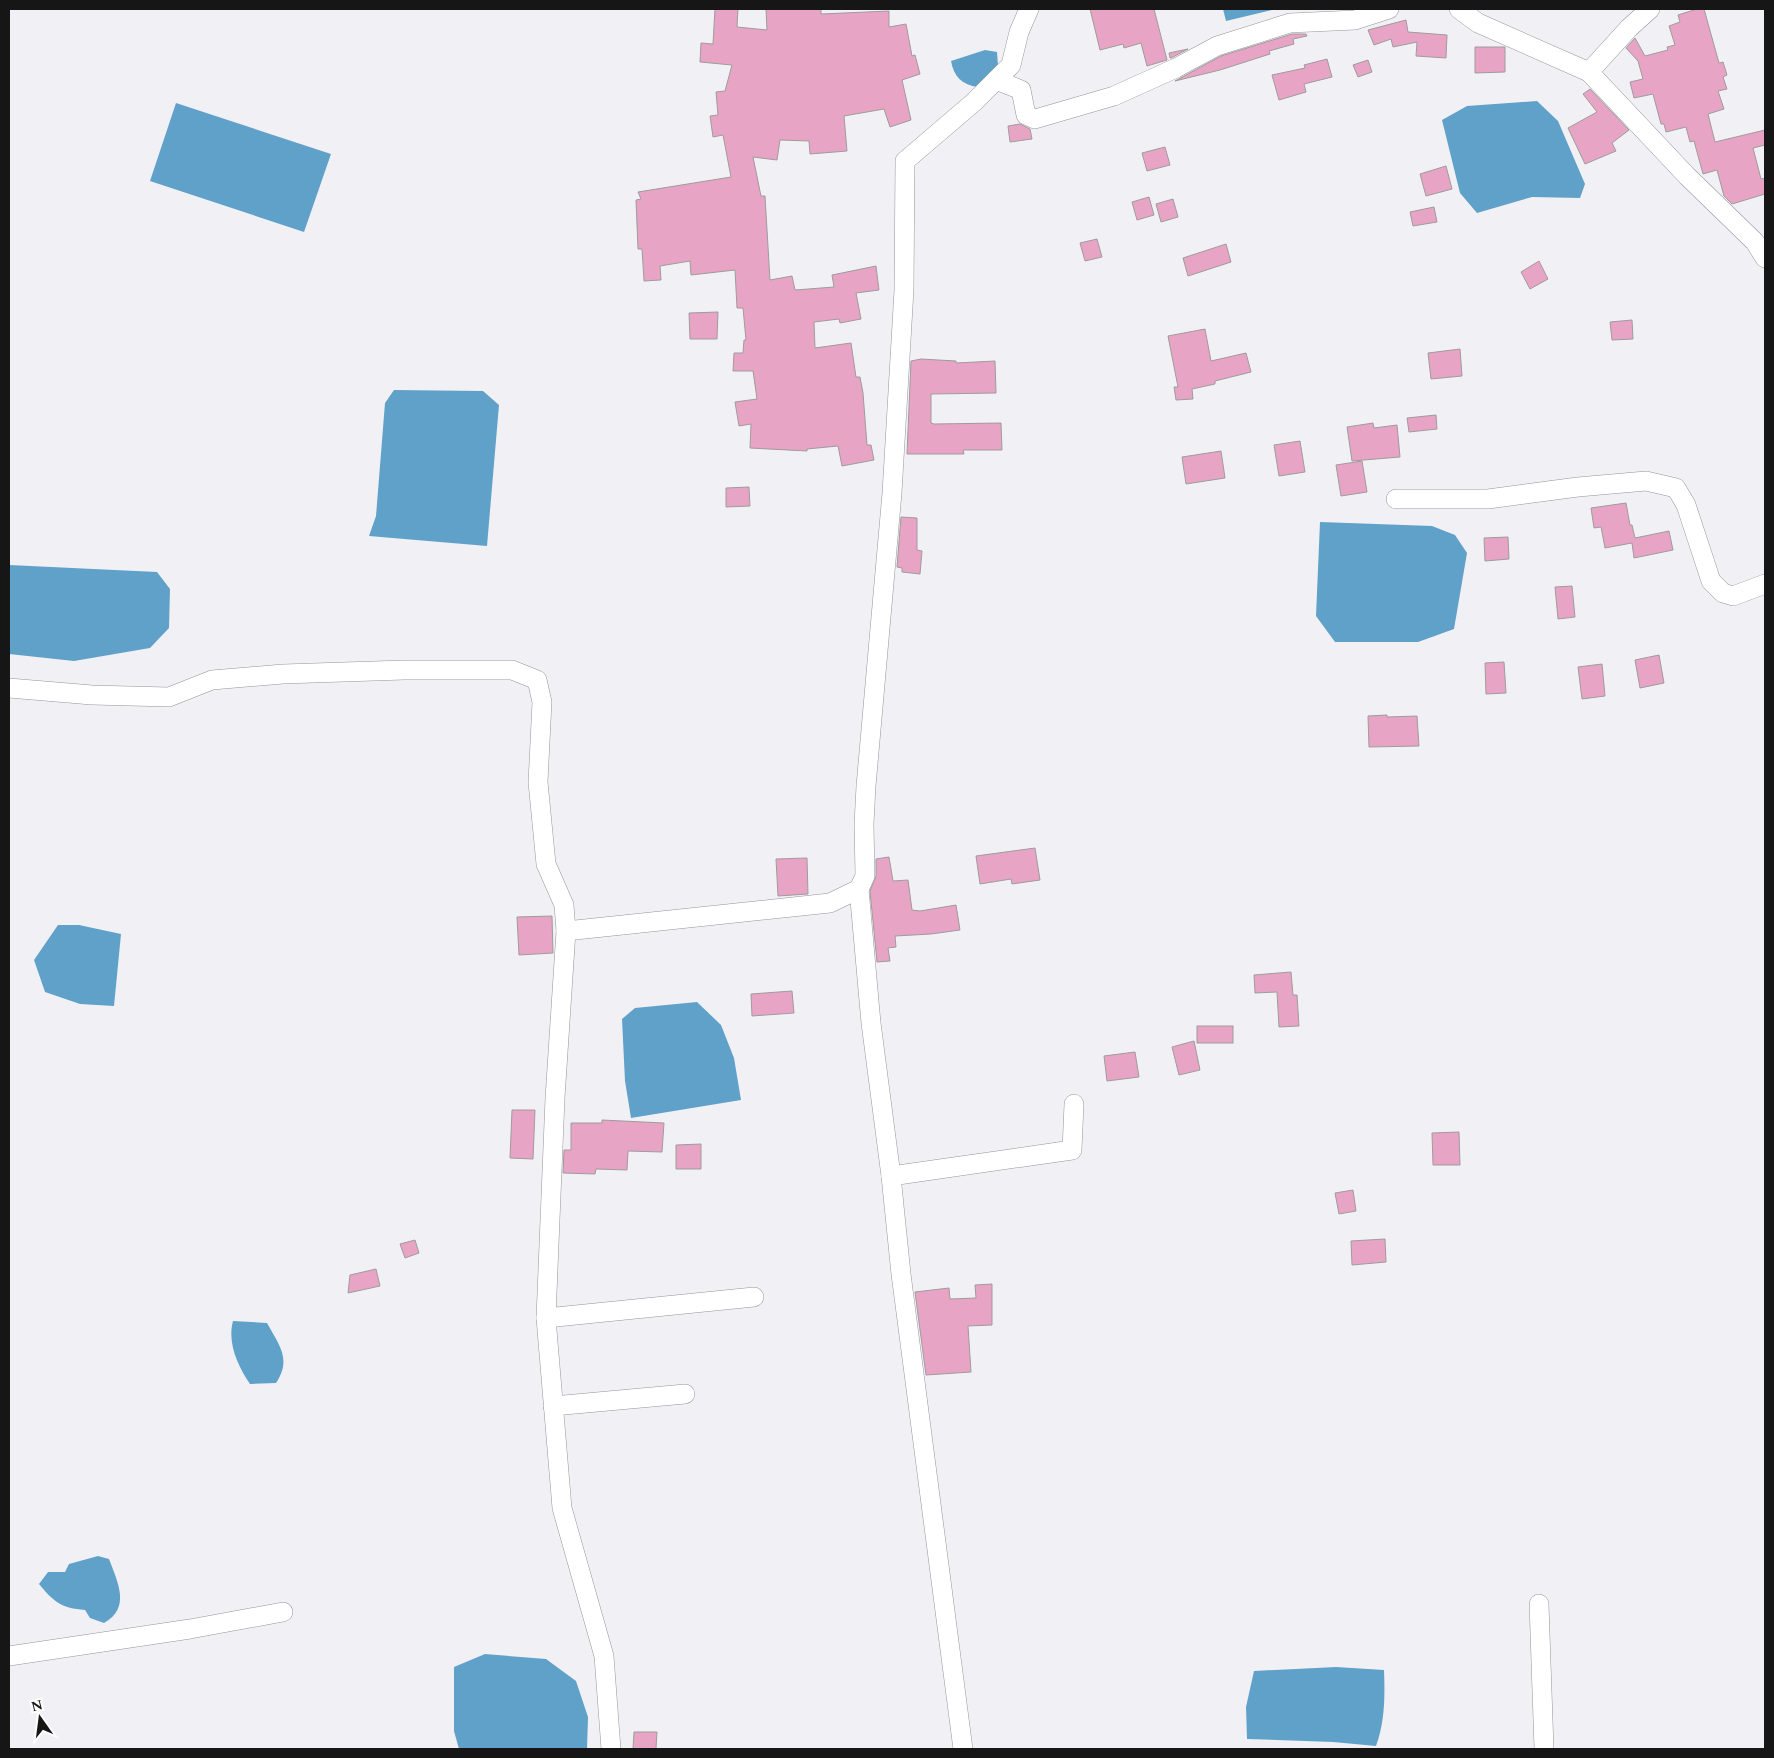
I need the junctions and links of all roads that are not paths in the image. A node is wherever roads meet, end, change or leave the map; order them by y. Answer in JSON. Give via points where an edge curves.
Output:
{"nodes":[{"id":1,"x":1029,"y":9,"type":"edge"},
{"id":2,"x":1389,"y":9,"type":"edge"},
{"id":3,"x":1459,"y":9,"type":"edge"},
{"id":4,"x":1650,"y":9,"type":"edge"},
{"id":5,"x":1589,"y":72,"type":"junction"},
{"id":6,"x":996,"y":80,"type":"junction"},
{"id":7,"x":1765,"y":258,"type":"edge"},
{"id":8,"x":1396,"y":499,"type":"dead end"},
{"id":9,"x":1765,"y":584,"type":"edge"},
{"id":10,"x":9,"y":688,"type":"edge"},
{"id":11,"x":859,"y":889,"type":"junction"},
{"id":12,"x":566,"y":931,"type":"junction"},
{"id":13,"x":1074,"y":1104,"type":"dead end"},
{"id":14,"x":891,"y":1176,"type":"junction"},
{"id":15,"x":754,"y":1297,"type":"dead end"},
{"id":16,"x":546,"y":1318,"type":"junction"},
{"id":17,"x":686,"y":1394,"type":"dead end"},
{"id":18,"x":553,"y":1406,"type":"junction"},
{"id":19,"x":1539,"y":1604,"type":"dead end"},
{"id":20,"x":282,"y":1612,"type":"dead end"},
{"id":21,"x":9,"y":1656,"type":"edge"},
{"id":22,"x":611,"y":1749,"type":"edge"},
{"id":23,"x":964,"y":1749,"type":"edge"},
{"id":24,"x":1544,"y":1749,"type":"edge"}],
"edges":[{"from":1,"to":6,"type":"street","via":[[1011,65]]},
{"from":2,"to":6,"type":"street","via":[[1355,20],[1290,23],[1217,46],[1114,96],[1034,119],[1026,115],[1021,90]]},
{"from":3,"to":5,"type":"street","via":[[1478,23]]},
{"from":4,"to":5,"type":"street"},
{"from":5,"to":7,"type":"street","via":[[1687,176],[1755,242]]},
{"from":6,"to":11,"type":"street","via":[[905,161],[904,290],[892,484],[866,786],[866,876]]},
{"from":8,"to":9,"type":"street","via":[[1488,499],[1646,481],[1676,488],[1686,505],[1712,581],[1723,593],[1733,596]]},
{"from":10,"to":12,"type":"street","via":[[169,697],[212,680],[404,670],[512,670],[537,680],[542,702],[538,782],[546,864],[564,905]]},
{"from":11,"to":12,"type":"street","via":[[830,903]]},
{"from":11,"to":14,"type":"street","via":[[871,1023]]},
{"from":12,"to":16,"type":"street"},
{"from":13,"to":14,"type":"street","via":[[1072,1150]]},
{"from":14,"to":23,"type":"street","via":[[917,1400]]},
{"from":15,"to":16,"type":"street"},
{"from":16,"to":18,"type":"street"},
{"from":17,"to":18,"type":"street"},
{"from":18,"to":22,"type":"street","via":[[562,1508],[604,1656]]},
{"from":19,"to":24,"type":"street"},
{"from":20,"to":21,"type":"street"}]}
